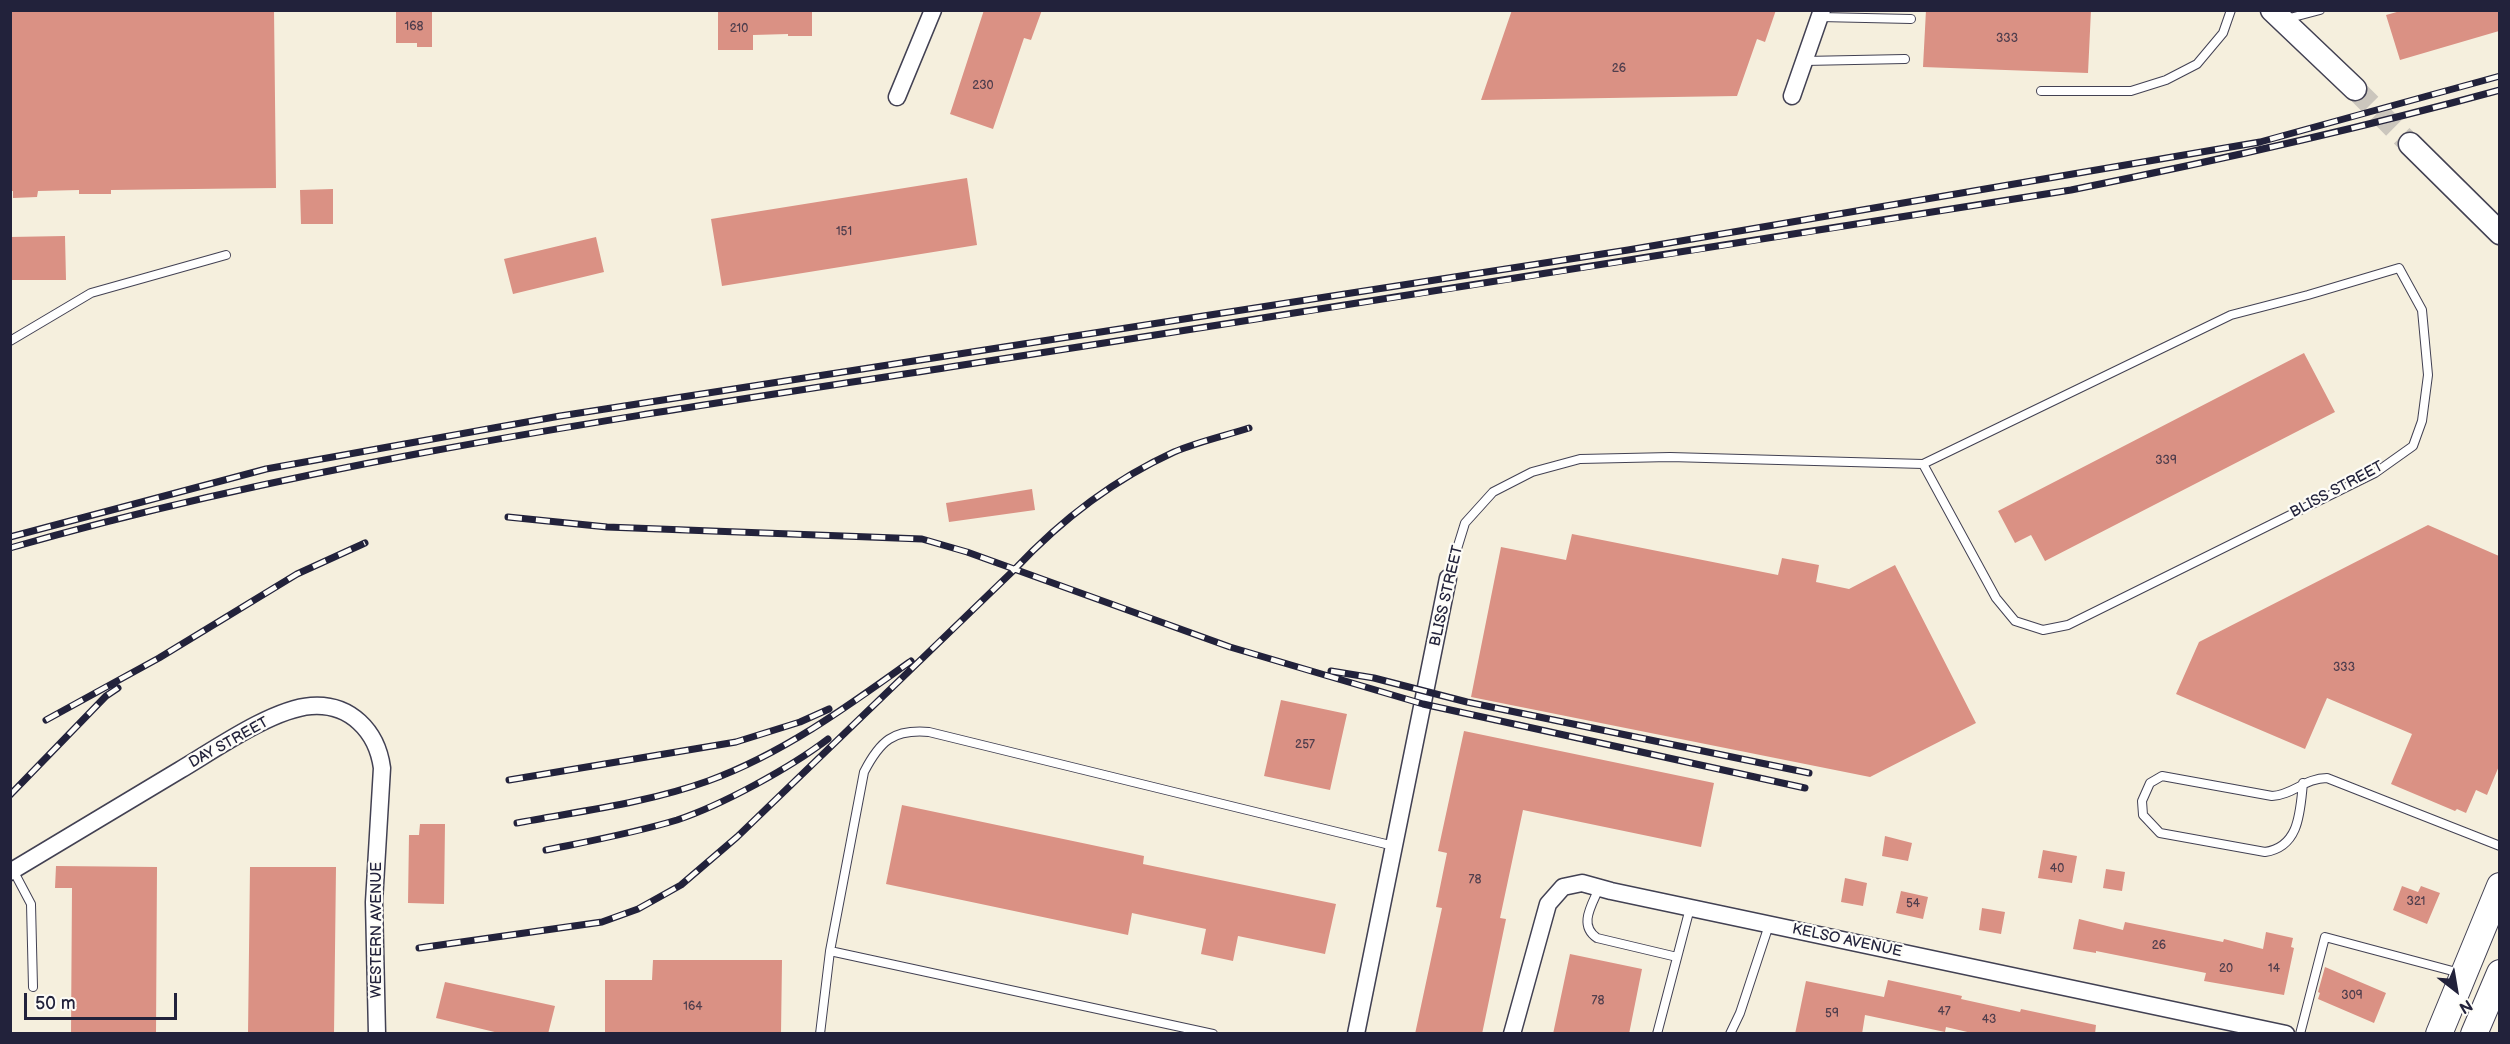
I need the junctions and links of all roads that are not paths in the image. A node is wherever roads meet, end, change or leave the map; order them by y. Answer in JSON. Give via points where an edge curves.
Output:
{"nodes":[{"id":1,"x":933,"y":10,"type":"edge"},
{"id":2,"x":2231,"y":10,"type":"edge"},
{"id":3,"x":2320,"y":10,"type":"edge"},
{"id":4,"x":1821,"y":14,"type":"edge"},
{"id":5,"x":2277,"y":15,"type":"edge"},
{"id":6,"x":1911,"y":19,"type":"dead end"},
{"id":7,"x":1905,"y":59,"type":"dead end"},
{"id":8,"x":1804,"y":61,"type":"junction"},
{"id":9,"x":2355,"y":89,"type":"tunnel mouth"},
{"id":10,"x":2042,"y":91,"type":"dead end"},
{"id":11,"x":1792,"y":96,"type":"dead end"},
{"id":12,"x":897,"y":97,"type":"dead end"},
{"id":13,"x":2410,"y":144,"type":"tunnel mouth"},
{"id":14,"x":2499,"y":233,"type":"edge"},
{"id":15,"x":226,"y":255,"type":"dead end"},
{"id":16,"x":10,"y":341,"type":"edge"},
{"id":17,"x":1923,"y":464,"type":"junction"},
{"id":18,"x":1448,"y":578,"type":"joint"},
{"id":19,"x":2303,"y":783,"type":"junction"},
{"id":20,"x":380,"y":826,"type":"joint"},
{"id":21,"x":1395,"y":846,"type":"junction"},
{"id":22,"x":2499,"y":846,"type":"edge"},
{"id":23,"x":12,"y":871,"type":"edge"},
{"id":24,"x":2499,"y":886,"type":"edge"},
{"id":25,"x":1599,"y":888,"type":"junction"},
{"id":26,"x":1690,"y":908,"type":"junction"},
{"id":27,"x":1769,"y":925,"type":"junction"},
{"id":28,"x":830,"y":951,"type":"junction"},
{"id":29,"x":1677,"y":957,"type":"junction"},
{"id":30,"x":2499,"y":973,"type":"edge"},
{"id":31,"x":2463,"y":974,"type":"junction"},
{"id":32,"x":33,"y":987,"type":"dead end"},
{"id":33,"x":377,"y":1034,"type":"edge"},
{"id":34,"x":820,"y":1034,"type":"edge"},
{"id":35,"x":1213,"y":1034,"type":"edge"},
{"id":36,"x":1356,"y":1034,"type":"edge"},
{"id":37,"x":1512,"y":1034,"type":"edge"},
{"id":38,"x":1657,"y":1034,"type":"edge"},
{"id":39,"x":1730,"y":1034,"type":"edge"},
{"id":40,"x":2286,"y":1034,"type":"edge"},
{"id":41,"x":2300,"y":1034,"type":"edge"},
{"id":42,"x":2439,"y":1034,"type":"edge"},
{"id":43,"x":2474,"y":1034,"type":"edge"}],
"edges":[{"from":1,"to":12,"type":"street"},
{"from":2,"to":10,"type":"lane","via":[[2223,33],[2197,64],[2166,80],[2131,91]]},
{"from":3,"to":5,"type":"lane"},
{"from":4,"to":6,"type":"lane"},
{"from":4,"to":8,"type":"street"},
{"from":5,"to":9,"type":"main road"},
{"from":7,"to":8,"type":"lane"},
{"from":8,"to":11,"type":"street"},
{"from":13,"to":14,"type":"main road"},
{"from":15,"to":16,"type":"lane","via":[[91,292]]},
{"from":17,"to":17,"type":"lane","name":"BLISS STREET","via":[[2231,315],[2399,268],[2422,310],[2428,375],[2422,421],[2413,446],[2375,473],[2068,625],[2043,630],[2016,621],[1996,598]]},
{"from":17,"to":18,"type":"lane","name":"BLISS STREET","via":[[1670,457],[1580,459],[1532,472],[1493,492],[1465,523]]},
{"from":18,"to":21,"type":"street","name":"BLISS STREET"},
{"from":19,"to":19,"type":"lane","via":[[2284,795],[2272,796],[2162,776],[2150,783],[2142,801],[2142,815],[2160,833],[2276,851],[2295,832]]},
{"from":19,"to":22,"type":"lane","via":[[2327,778]]},
{"from":20,"to":23,"type":"street","name":"DAY STREET","via":[[382,768],[374,739],[353,717],[311,706],[297,708],[253,728]]},
{"from":20,"to":33,"type":"street","name":"WESTERN AVENUE","via":[[374,902]]},
{"from":21,"to":28,"type":"lane","via":[[908,730],[886,740],[864,772]]},
{"from":21,"to":36,"type":"street","name":"BLISS STREET"},
{"from":23,"to":32,"type":"lane","via":[[31,904]]},
{"from":24,"to":31,"type":"main road"},
{"from":25,"to":26,"type":"street","name":"KELSO AVENUE"},
{"from":25,"to":29,"type":"lane","via":[[1586,924],[1588,933]]},
{"from":25,"to":37,"type":"street","name":"KELSO AVENUE","via":[[1582,883],[1563,887],[1548,904]]},
{"from":26,"to":27,"type":"street","name":"KELSO AVENUE"},
{"from":26,"to":29,"type":"lane"},
{"from":27,"to":39,"type":"lane"},
{"from":27,"to":40,"type":"street","name":"KELSO AVENUE"},
{"from":28,"to":34,"type":"lane"},
{"from":28,"to":35,"type":"lane"},
{"from":29,"to":38,"type":"lane"},
{"from":30,"to":43,"type":"main road"},
{"from":31,"to":41,"type":"lane","via":[[2325,937]]},
{"from":31,"to":42,"type":"main road"}]}
